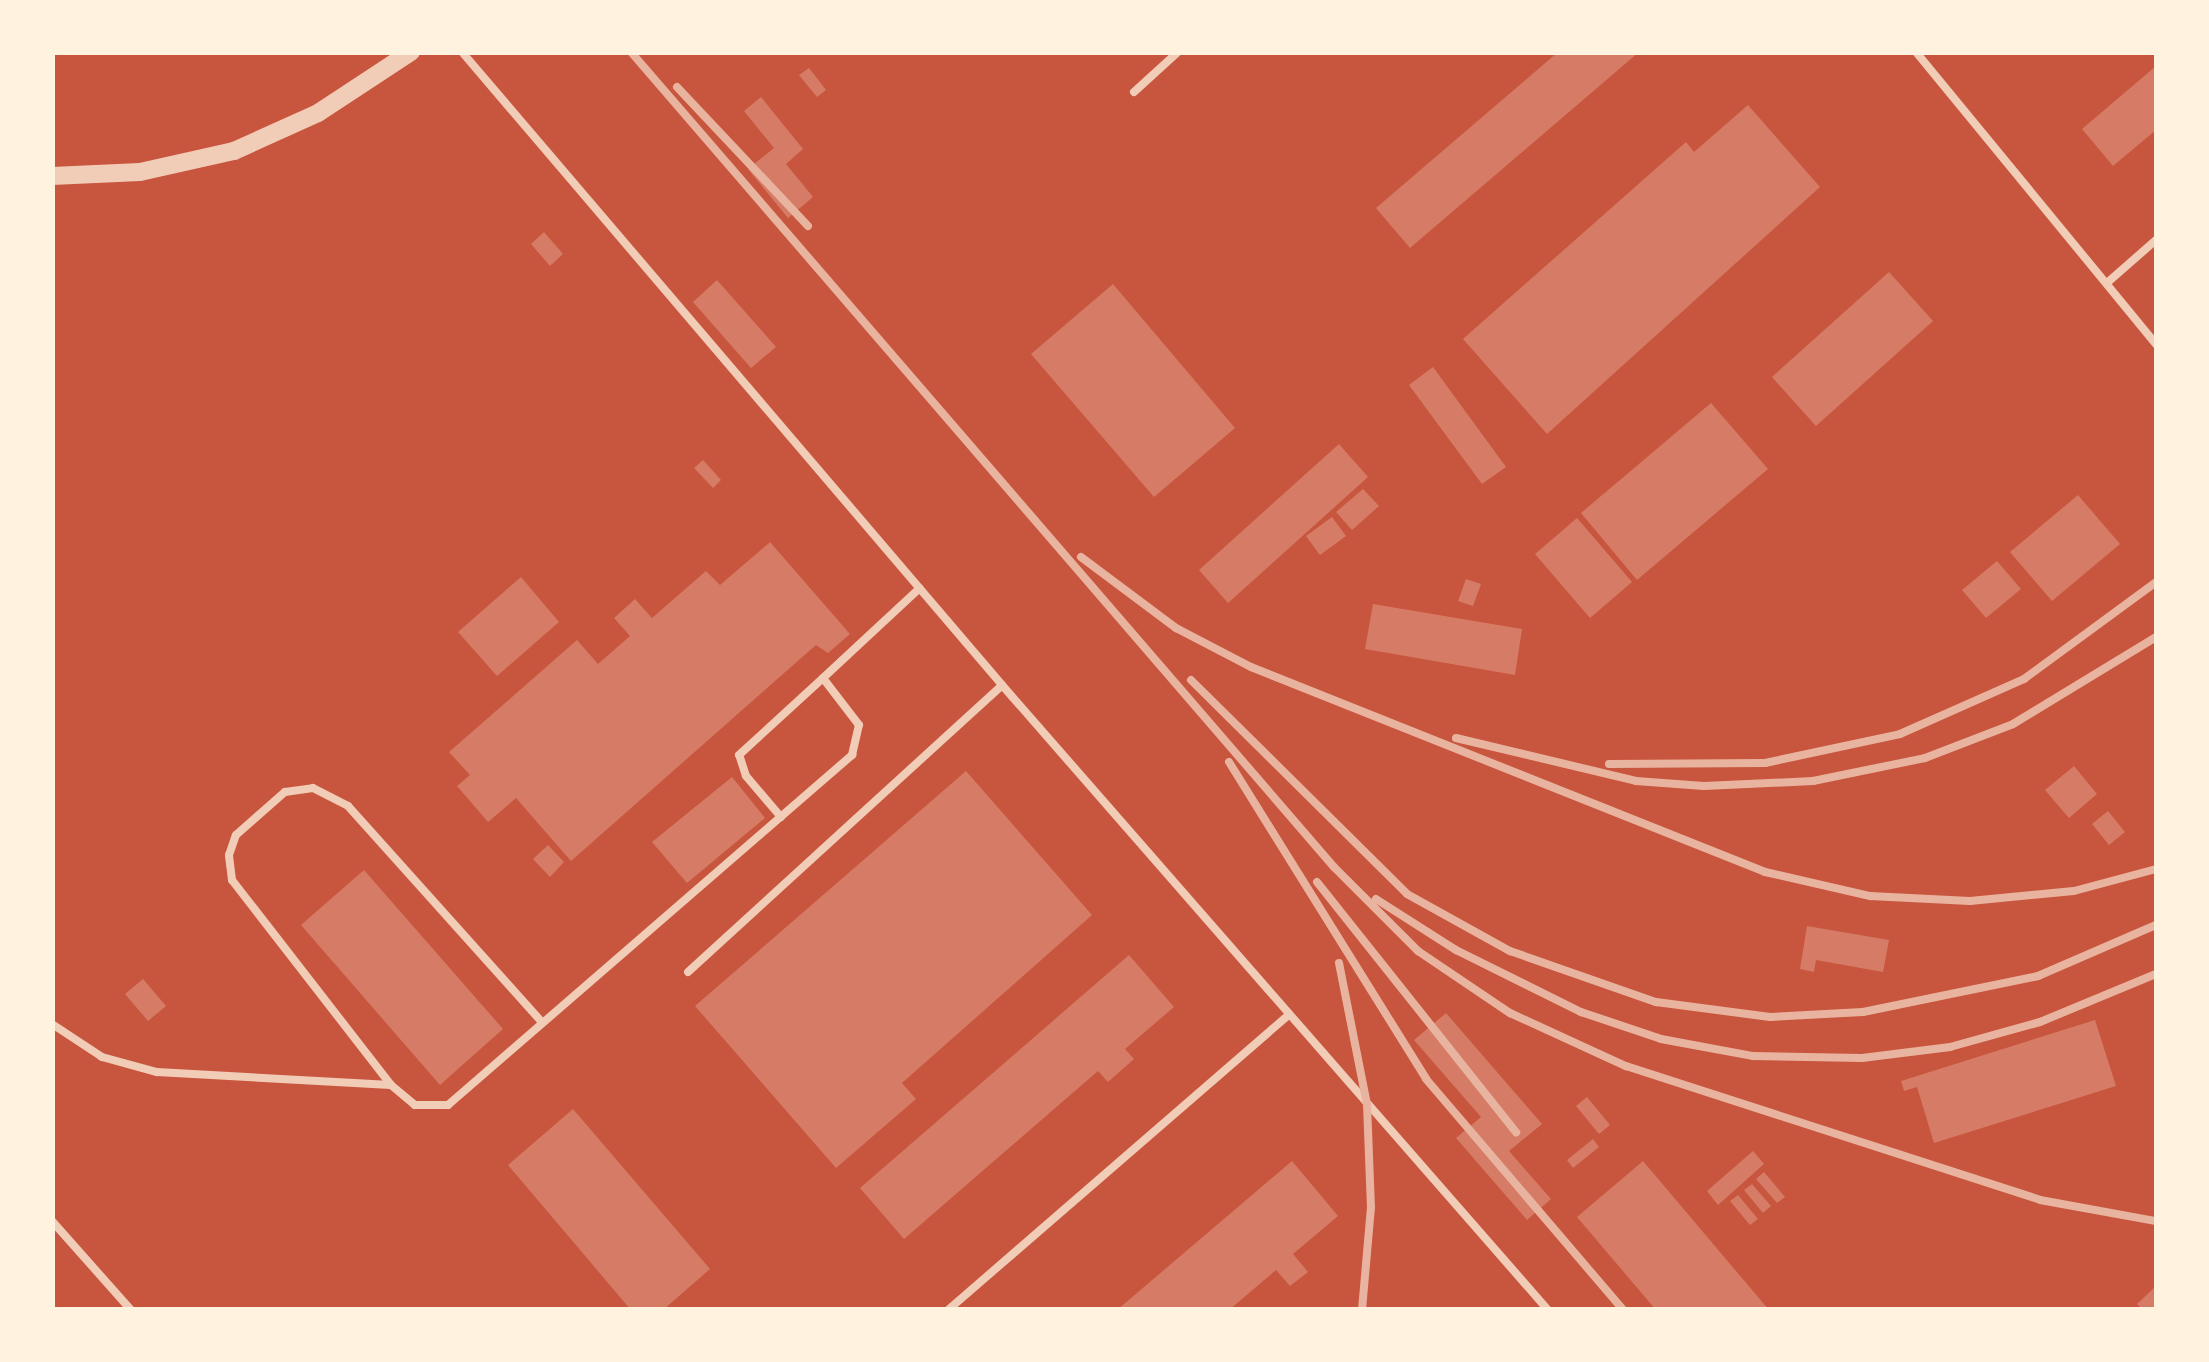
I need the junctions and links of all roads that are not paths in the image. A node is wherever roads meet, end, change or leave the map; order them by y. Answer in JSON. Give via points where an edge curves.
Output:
{"nodes":[{"id":1,"x":411,"y":52,"type":"edge"},
{"id":2,"x":462,"y":52,"type":"edge"},
{"id":3,"x":1178,"y":52,"type":"edge"},
{"id":4,"x":1916,"y":52,"type":"edge"},
{"id":5,"x":1134,"y":92,"type":"dead end"},
{"id":6,"x":52,"y":176,"type":"edge"},
{"id":7,"x":2156,"y":240,"type":"edge"},
{"id":8,"x":2108,"y":282,"type":"junction"},
{"id":9,"x":2156,"y":344,"type":"edge"},
{"id":10,"x":920,"y":588,"type":"junction"},
{"id":11,"x":823,"y":678,"type":"junction"},
{"id":12,"x":1002,"y":686,"type":"junction"},
{"id":13,"x":781,"y":818,"type":"junction"},
{"id":14,"x":688,"y":972,"type":"dead end"},
{"id":15,"x":1289,"y":1014,"type":"junction"},
{"id":16,"x":542,"y":1022,"type":"junction"},
{"id":17,"x":52,"y":1024,"type":"edge"},
{"id":18,"x":392,"y":1085,"type":"junction"},
{"id":19,"x":52,"y":1221,"type":"edge"},
{"id":20,"x":131,"y":1310,"type":"edge"},
{"id":21,"x":948,"y":1310,"type":"edge"},
{"id":22,"x":1548,"y":1310,"type":"edge"}],
"edges":[{"from":1,"to":6,"type":"street","via":[[318,114],[234,151],[140,172]]},
{"from":2,"to":10,"type":"lane"},
{"from":3,"to":5,"type":"lane"},
{"from":4,"to":8,"type":"lane"},
{"from":7,"to":8,"type":"lane"},
{"from":8,"to":9,"type":"lane"},
{"from":10,"to":11,"type":"lane"},
{"from":10,"to":12,"type":"lane"},
{"from":11,"to":13,"type":"lane","via":[[854,717],[859,741],[852,755]]},
{"from":11,"to":13,"type":"lane","via":[[739,755],[742,769]]},
{"from":12,"to":14,"type":"lane"},
{"from":12,"to":15,"type":"lane"},
{"from":13,"to":16,"type":"lane"},
{"from":15,"to":21,"type":"lane"},
{"from":15,"to":22,"type":"lane"},
{"from":16,"to":18,"type":"lane","via":[[448,1104],[415,1104]]},
{"from":16,"to":18,"type":"lane","via":[[348,806],[314,788],[286,792],[236,835],[229,856],[232,880]]},
{"from":17,"to":18,"type":"lane","via":[[102,1057],[156,1072]]},
{"from":19,"to":20,"type":"lane"}]}
